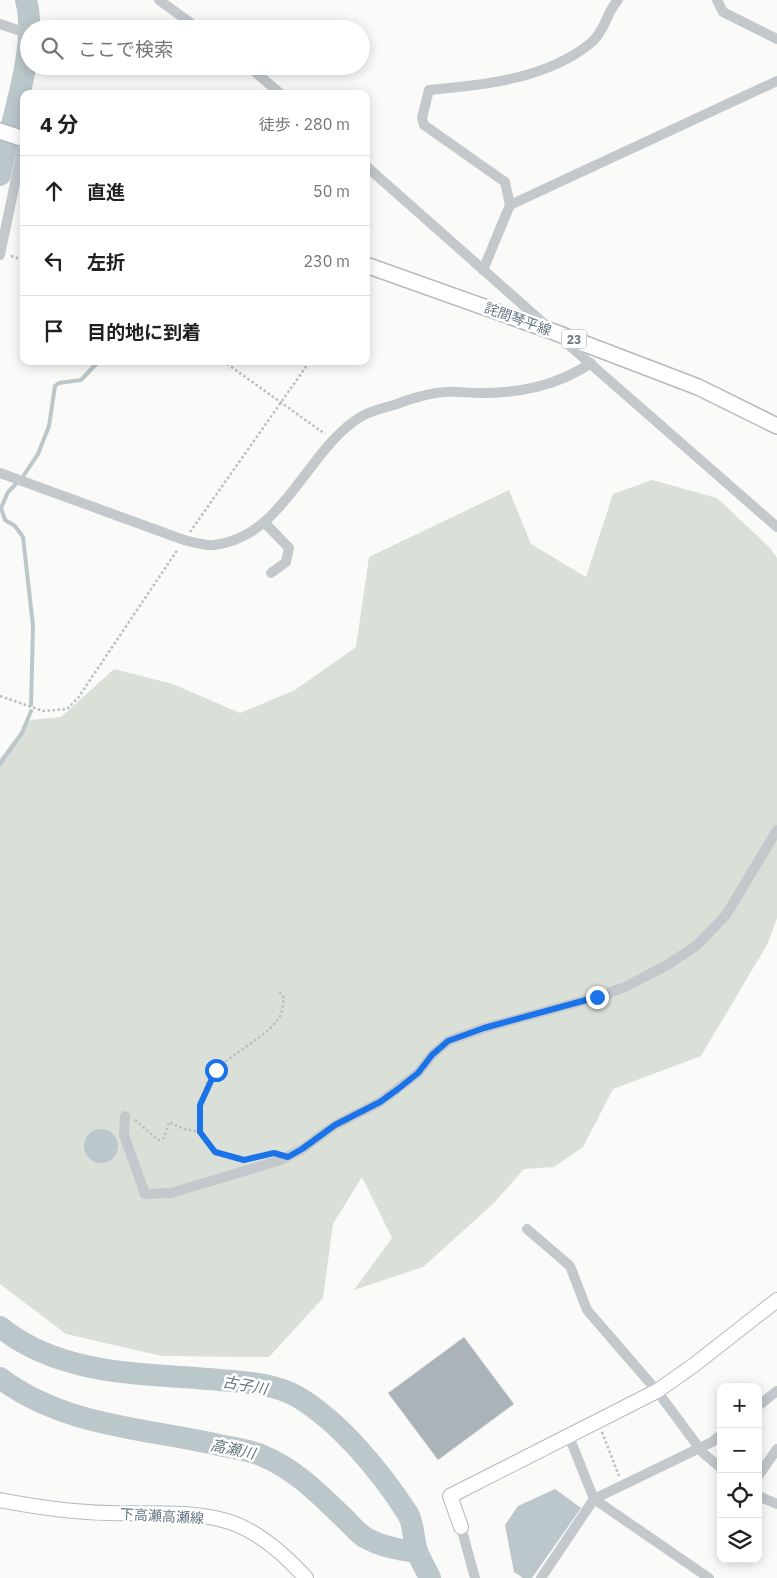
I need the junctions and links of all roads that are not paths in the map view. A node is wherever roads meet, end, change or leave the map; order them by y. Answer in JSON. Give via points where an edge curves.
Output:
{"nodes":[{"id":1,"x":159,"y":0,"type":"edge"},
{"id":2,"x":618,"y":0,"type":"edge"},
{"id":3,"x":717,"y":0,"type":"edge"},
{"id":4,"x":187,"y":20,"type":"edge"},
{"id":5,"x":0,"y":24,"type":"edge"},
{"id":6,"x":20,"y":31,"type":"edge"},
{"id":7,"x":777,"y":39,"type":"edge"},
{"id":8,"x":258,"y":75,"type":"edge"},
{"id":9,"x":777,"y":81,"type":"edge"},
{"id":10,"x":275,"y":90,"type":"edge"},
{"id":11,"x":0,"y":131,"type":"edge"},
{"id":12,"x":20,"y":138,"type":"edge"},
{"id":13,"x":20,"y":159,"type":"edge"},
{"id":14,"x":370,"y":170,"type":"edge"},
{"id":15,"x":510,"y":205,"type":"junction"},
{"id":16,"x":0,"y":253,"type":"edge"},
{"id":17,"x":370,"y":266,"type":"edge"},
{"id":18,"x":483,"y":270,"type":"junction"},
{"id":19,"x":554,"y":332,"type":"junction"},
{"id":20,"x":591,"y":363,"type":"junction"},
{"id":21,"x":777,"y":426,"type":"edge"},
{"id":22,"x":0,"y":473,"type":"edge"},
{"id":23,"x":265,"y":523,"type":"junction"},
{"id":24,"x":777,"y":526,"type":"edge"},
{"id":25,"x":272,"y":573,"type":"dead end"},
{"id":26,"x":777,"y":830,"type":"edge"},
{"id":27,"x":125,"y":1116,"type":"road end"},
{"id":28,"x":527,"y":1229,"type":"dead end"},
{"id":29,"x":777,"y":1300,"type":"edge"},
{"id":30,"x":657,"y":1391,"type":"junction"},
{"id":31,"x":777,"y":1391,"type":"edge"},
{"id":32,"x":762,"y":1403,"type":"edge"},
{"id":33,"x":568,"y":1434,"type":"junction"},
{"id":34,"x":717,"y":1437,"type":"edge"},
{"id":35,"x":700,"y":1448,"type":"junction"},
{"id":36,"x":777,"y":1449,"type":"edge"},
{"id":37,"x":717,"y":1464,"type":"edge"},
{"id":38,"x":760,"y":1473,"type":"edge"},
{"id":39,"x":762,"y":1498,"type":"edge"},
{"id":40,"x":594,"y":1499,"type":"junction"},
{"id":41,"x":0,"y":1500,"type":"edge"},
{"id":42,"x":777,"y":1504,"type":"edge"},
{"id":43,"x":461,"y":1527,"type":"joint"},
{"id":44,"x":306,"y":1578,"type":"edge"},
{"id":45,"x":475,"y":1578,"type":"edge"},
{"id":46,"x":541,"y":1578,"type":"edge"},
{"id":47,"x":710,"y":1578,"type":"edge"}],
"edges":[{"from":1,"to":4,"type":"street"},
{"from":2,"to":15,"type":"street","via":[[606,24],[593,40],[548,68],[484,85],[429,90],[422,118],[424,125],[505,182]]},
{"from":3,"to":7,"type":"street","via":[[724,12]]},
{"from":5,"to":6,"type":"street"},
{"from":8,"to":10,"type":"street"},
{"from":9,"to":15,"type":"street"},
{"from":11,"to":12,"type":"main road"},
{"from":13,"to":16,"type":"street"},
{"from":14,"to":18,"type":"street"},
{"from":15,"to":18,"type":"street"},
{"from":17,"to":19,"type":"main road","name":"詫間琴平線","number":"23"},
{"from":18,"to":19,"type":"street"},
{"from":19,"to":20,"type":"street"},
{"from":19,"to":21,"type":"main road","name":"詫間琴平線","number":"23","via":[[698,387]]},
{"from":20,"to":23,"type":"street","via":[[571,377],[538,388],[445,392],[405,401],[363,416],[334,441]]},
{"from":20,"to":24,"type":"street"},
{"from":22,"to":23,"type":"street","via":[[184,540],[212,545],[246,534]]},
{"from":23,"to":25,"type":"street","via":[[289,548],[286,562]]},
{"from":26,"to":27,"type":"street","via":[[726,915],[697,945],[625,987],[448,1041],[418,1073],[380,1102],[335,1125],[281,1160],[171,1193],[145,1194],[124,1135]]},
{"from":28,"to":30,"type":"street","via":[[570,1266],[587,1310]]},
{"from":29,"to":30,"type":"street"},
{"from":30,"to":33,"type":"street"},
{"from":30,"to":35,"type":"street"},
{"from":31,"to":32,"type":"street"},
{"from":33,"to":40,"type":"street"},
{"from":33,"to":43,"type":"street","via":[[450,1496]]},
{"from":34,"to":35,"type":"street"},
{"from":35,"to":37,"type":"street"},
{"from":35,"to":40,"type":"street"},
{"from":36,"to":38,"type":"street"},
{"from":39,"to":42,"type":"street"},
{"from":40,"to":46,"type":"street"},
{"from":40,"to":47,"type":"street"},
{"from":41,"to":44,"type":"street","name":"下高瀬高瀬線","via":[[46,1508],[193,1515],[230,1522],[254,1532],[288,1558]]},
{"from":43,"to":45,"type":"street"}]}
